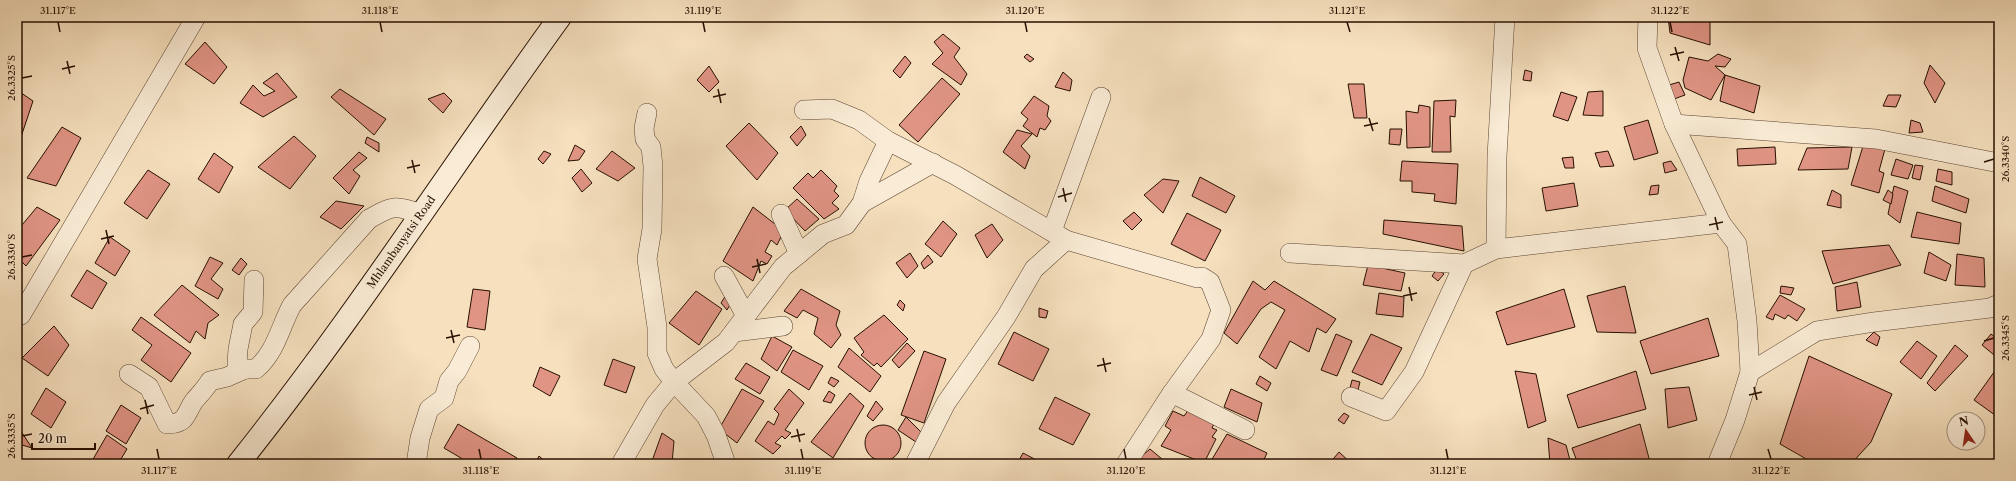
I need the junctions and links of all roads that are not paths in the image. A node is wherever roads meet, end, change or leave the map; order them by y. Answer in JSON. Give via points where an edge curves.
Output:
{"nodes":[{"id":1,"x":196,"y":17,"type":"edge"},
{"id":2,"x":560,"y":17,"type":"edge"},
{"id":3,"x":1505,"y":17,"type":"edge"},
{"id":4,"x":1648,"y":17,"type":"edge"},
{"id":5,"x":1101,"y":97,"type":"dead end"},
{"id":6,"x":804,"y":110,"type":"dead end"},
{"id":7,"x":647,"y":113,"type":"dead end"},
{"id":8,"x":1674,"y":124,"type":"junction"},
{"id":9,"x":888,"y":141,"type":"junction"},
{"id":10,"x":933,"y":163,"type":"junction"},
{"id":11,"x":1999,"y":163,"type":"edge"},
{"id":12,"x":862,"y":203,"type":"junction"},
{"id":13,"x":421,"y":214,"type":"junction"},
{"id":14,"x":781,"y":214,"type":"dead end"},
{"id":15,"x":1721,"y":223,"type":"junction"},
{"id":16,"x":1059,"y":235,"type":"junction"},
{"id":17,"x":1496,"y":249,"type":"junction"},
{"id":18,"x":1290,"y":253,"type":"dead end"},
{"id":19,"x":799,"y":254,"type":"junction"},
{"id":20,"x":1464,"y":264,"type":"junction"},
{"id":21,"x":724,"y":276,"type":"dead end"},
{"id":22,"x":254,"y":280,"type":"dead end"},
{"id":23,"x":1999,"y":304,"type":"edge"},
{"id":24,"x":746,"y":316,"type":"junction"},
{"id":25,"x":17,"y":317,"type":"edge"},
{"id":26,"x":783,"y":326,"type":"dead end"},
{"id":27,"x":734,"y":332,"type":"junction"},
{"id":28,"x":470,"y":346,"type":"dead end"},
{"id":29,"x":245,"y":369,"type":"junction"},
{"id":30,"x":1750,"y":372,"type":"junction"},
{"id":31,"x":129,"y":374,"type":"dead end"},
{"id":32,"x":674,"y":382,"type":"junction"},
{"id":33,"x":1172,"y":393,"type":"junction"},
{"id":34,"x":1351,"y":397,"type":"dead end"},
{"id":35,"x":1245,"y":430,"type":"dead end"},
{"id":36,"x":238,"y":464,"type":"edge"},
{"id":37,"x":416,"y":464,"type":"edge"},
{"id":38,"x":621,"y":464,"type":"edge"},
{"id":39,"x":726,"y":464,"type":"edge"},
{"id":40,"x":915,"y":464,"type":"edge"},
{"id":41,"x":1126,"y":464,"type":"edge"},
{"id":42,"x":1717,"y":464,"type":"edge"}],
"edges":[{"from":1,"to":25,"type":"street","via":[[60,250]]},
{"from":2,"to":13,"type":"main road","name":"Mhlambanyatsi Road","via":[[488,115]]},
{"from":3,"to":17,"type":"street","via":[[1497,156]]},
{"from":4,"to":8,"type":"street","via":[[1647,48]]},
{"from":5,"to":16,"type":"street"},
{"from":6,"to":9,"type":"street","via":[[832,109],[859,120]]},
{"from":7,"to":32,"type":"street","via":[[645,138],[651,147],[653,166],[652,229],[647,259],[657,327],[657,353],[664,369]]},
{"from":8,"to":11,"type":"street","via":[[1876,139]]},
{"from":8,"to":15,"type":"street"},
{"from":9,"to":10,"type":"street"},
{"from":9,"to":12,"type":"street","via":[[869,180]]},
{"from":10,"to":12,"type":"street"},
{"from":10,"to":16,"type":"street"},
{"from":12,"to":19,"type":"street","via":[[846,225],[823,234]]},
{"from":13,"to":29,"type":"street","via":[[398,206],[384,210],[369,219],[292,305],[274,347],[265,361],[256,369]]},
{"from":13,"to":36,"type":"main road","name":"Mhlambanyatsi Road","via":[[282,410]]},
{"from":14,"to":19,"type":"street"},
{"from":15,"to":17,"type":"street"},
{"from":15,"to":30,"type":"street","via":[[1737,244],[1747,321]]},
{"from":16,"to":33,"type":"street","via":[[1197,278],[1202,277],[1210,282],[1221,310],[1218,322],[1211,339]]},
{"from":16,"to":40,"type":"street","via":[[946,403]]},
{"from":17,"to":20,"type":"street"},
{"from":18,"to":20,"type":"street"},
{"from":19,"to":24,"type":"street","via":[[783,266]]},
{"from":20,"to":34,"type":"street","via":[[1414,372],[1386,411]]},
{"from":21,"to":24,"type":"street"},
{"from":22,"to":29,"type":"street","via":[[253,312],[243,324],[238,349],[237,364]]},
{"from":23,"to":30,"type":"street","via":[[1990,308],[1817,331]]},
{"from":24,"to":27,"type":"street"},
{"from":26,"to":27,"type":"street"},
{"from":27,"to":32,"type":"street","via":[[726,342]]},
{"from":28,"to":37,"type":"street","via":[[449,381],[444,398],[429,409],[420,438]]},
{"from":29,"to":31,"type":"street","via":[[210,381],[183,420],[177,424],[167,424],[149,387]]},
{"from":30,"to":42,"type":"street","via":[[1735,420]]},
{"from":32,"to":38,"type":"street","via":[[655,405]]},
{"from":32,"to":39,"type":"street","via":[[706,416]]},
{"from":33,"to":35,"type":"street"},
{"from":33,"to":41,"type":"street"}]}
